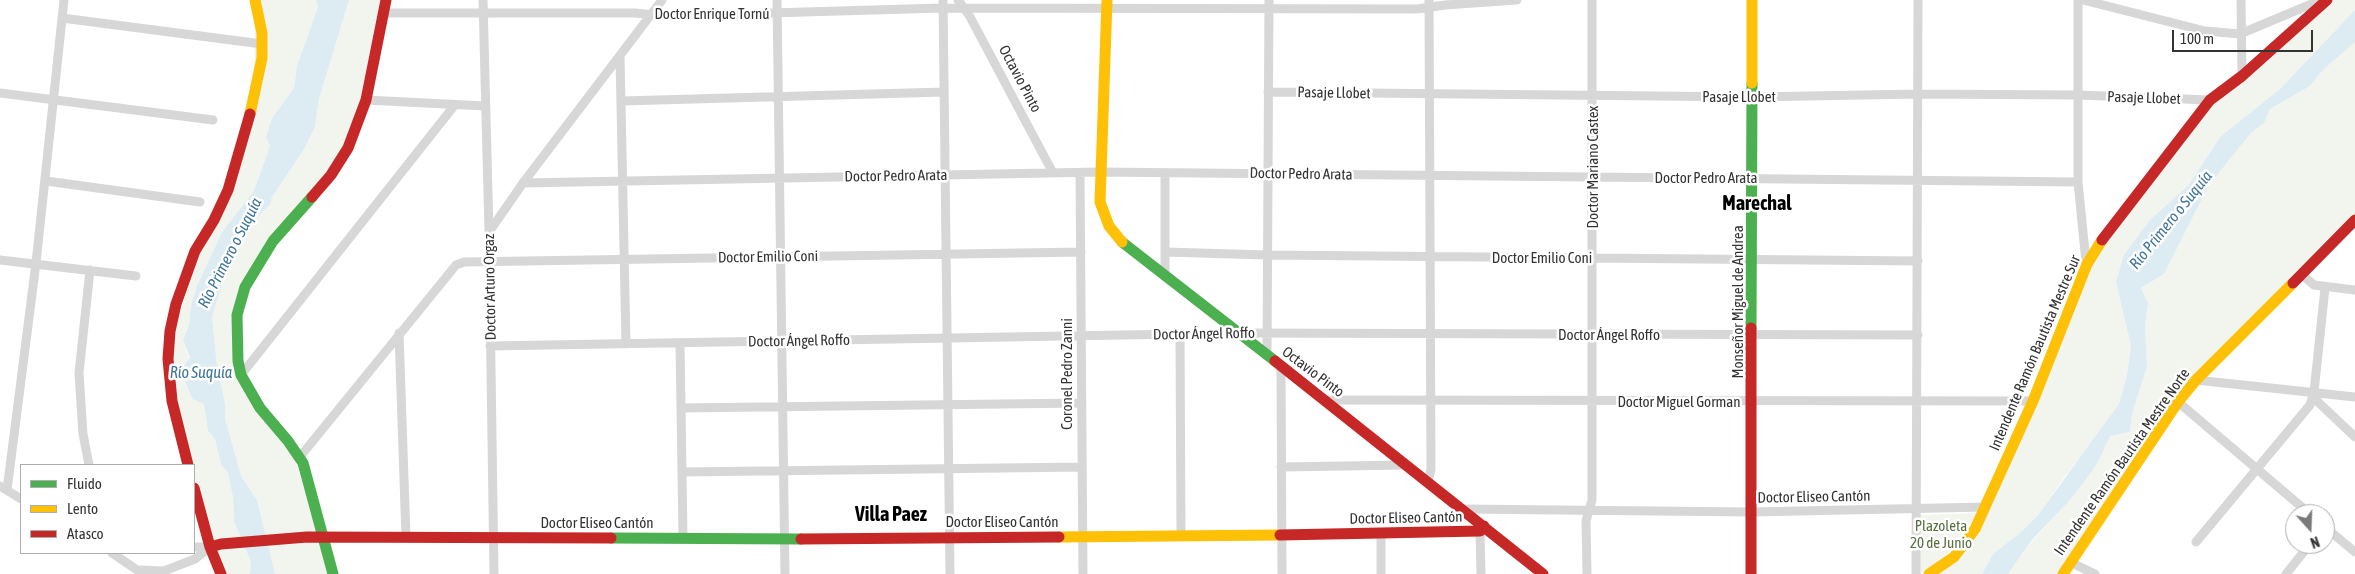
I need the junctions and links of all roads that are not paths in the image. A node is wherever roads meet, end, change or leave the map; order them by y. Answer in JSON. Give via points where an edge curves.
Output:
{"nodes":[{"id":1,"x":64,"y":0,"type":"edge"},
{"id":2,"x":255,"y":0,"type":"edge"},
{"id":3,"x":386,"y":0,"type":"edge"},
{"id":4,"x":483,"y":0,"type":"edge"},
{"id":5,"x":662,"y":0,"type":"edge"},
{"id":6,"x":777,"y":0,"type":"edge"},
{"id":7,"x":958,"y":0,"type":"edge"},
{"id":8,"x":1517,"y":0,"type":"edge"},
{"id":9,"x":1592,"y":0,"type":"edge"},
{"id":10,"x":1752,"y":0,"type":"edge"},
{"id":11,"x":1918,"y":0,"type":"edge"},
{"id":12,"x":2078,"y":0,"type":"edge"},
{"id":13,"x":2083,"y":0,"type":"edge"},
{"id":14,"x":2241,"y":0,"type":"edge"},
{"id":15,"x":2321,"y":0,"type":"edge"},
{"id":16,"x":2327,"y":0,"type":"edge"},
{"id":17,"x":943,"y":4,"type":"edge"},
{"id":18,"x":1269,"y":4,"type":"edge"},
{"id":19,"x":1429,"y":4,"type":"edge"},
{"id":20,"x":1107,"y":5,"type":"edge"},
{"id":21,"x":964,"y":8,"type":"junction"},
{"id":22,"x":386,"y":12,"type":"junction"},
{"id":23,"x":483,"y":12,"type":"junction"},
{"id":24,"x":777,"y":14,"type":"junction"},
{"id":25,"x":651,"y":15,"type":"junction"},
{"id":26,"x":62,"y":18,"type":"junction"},
{"id":27,"x":2240,"y":34,"type":"junction"},
{"id":28,"x":262,"y":44,"type":"junction"},
{"id":29,"x":620,"y":57,"type":"junction"},
{"id":30,"x":2242,"y":76,"type":"junction"},
{"id":31,"x":944,"y":92,"type":"junction"},
{"id":32,"x":1268,"y":92,"type":"junction"},
{"id":33,"x":0,"y":93,"type":"edge"},
{"id":34,"x":1429,"y":94,"type":"junction"},
{"id":35,"x":1917,"y":94,"type":"junction"},
{"id":36,"x":2078,"y":95,"type":"junction"},
{"id":37,"x":1593,"y":96,"type":"junction"},
{"id":38,"x":778,"y":97,"type":"junction"},
{"id":39,"x":1754,"y":97,"type":"junction"},
{"id":40,"x":54,"y":99,"type":"junction"},
{"id":41,"x":366,"y":100,"type":"junction"},
{"id":42,"x":2210,"y":100,"type":"junction"},
{"id":43,"x":622,"y":101,"type":"junction"},
{"id":44,"x":454,"y":106,"type":"junction"},
{"id":45,"x":485,"y":106,"type":"junction"},
{"id":46,"x":213,"y":120,"type":"dead end"},
{"id":47,"x":1100,"y":172,"type":"junction"},
{"id":48,"x":1054,"y":173,"type":"junction"},
{"id":49,"x":1080,"y":173,"type":"junction"},
{"id":50,"x":1165,"y":173,"type":"junction"},
{"id":51,"x":1268,"y":174,"type":"junction"},
{"id":52,"x":945,"y":175,"type":"junction"},
{"id":53,"x":1429,"y":176,"type":"junction"},
{"id":54,"x":1593,"y":177,"type":"junction"},
{"id":55,"x":779,"y":178,"type":"junction"},
{"id":56,"x":1753,"y":179,"type":"junction"},
{"id":57,"x":1918,"y":179,"type":"junction"},
{"id":58,"x":46,"y":180,"type":"junction"},
{"id":59,"x":623,"y":181,"type":"junction"},
{"id":60,"x":2078,"y":182,"type":"junction"},
{"id":61,"x":523,"y":183,"type":"junction"},
{"id":62,"x":200,"y":202,"type":"dead end"},
{"id":63,"x":2355,"y":220,"type":"edge"},
{"id":64,"x":489,"y":232,"type":"junction"},
{"id":65,"x":1081,"y":252,"type":"junction"},
{"id":66,"x":1165,"y":252,"type":"junction"},
{"id":67,"x":946,"y":254,"type":"junction"},
{"id":68,"x":1267,"y":255,"type":"junction"},
{"id":69,"x":781,"y":256,"type":"junction"},
{"id":70,"x":1430,"y":257,"type":"junction"},
{"id":71,"x":1592,"y":258,"type":"junction"},
{"id":72,"x":625,"y":259,"type":"junction"},
{"id":73,"x":1753,"y":259,"type":"junction"},
{"id":74,"x":0,"y":260,"type":"edge"},
{"id":75,"x":489,"y":261,"type":"junction"},
{"id":76,"x":1918,"y":261,"type":"junction"},
{"id":77,"x":36,"y":263,"type":"junction"},
{"id":78,"x":2087,"y":264,"type":"junction"},
{"id":79,"x":90,"y":270,"type":"junction"},
{"id":80,"x":2301,"y":274,"type":"junction"},
{"id":81,"x":136,"y":276,"type":"dead end"},
{"id":82,"x":1165,"y":277,"type":"junction"},
{"id":83,"x":2325,"y":288,"type":"junction"},
{"id":84,"x":2355,"y":290,"type":"edge"},
{"id":85,"x":399,"y":333,"type":"junction"},
{"id":86,"x":1237,"y":333,"type":"junction"},
{"id":87,"x":1180,"y":334,"type":"junction"},
{"id":88,"x":1267,"y":334,"type":"junction"},
{"id":89,"x":1430,"y":334,"type":"junction"},
{"id":90,"x":1592,"y":335,"type":"junction"},
{"id":91,"x":1753,"y":335,"type":"junction"},
{"id":92,"x":1918,"y":335,"type":"junction"},
{"id":93,"x":1081,"y":336,"type":"junction"},
{"id":94,"x":947,"y":338,"type":"junction"},
{"id":95,"x":782,"y":341,"type":"junction"},
{"id":96,"x":680,"y":343,"type":"junction"},
{"id":97,"x":626,"y":344,"type":"junction"},
{"id":98,"x":490,"y":346,"type":"junction"},
{"id":99,"x":1267,"y":356,"type":"junction"},
{"id":100,"x":1281,"y":366,"type":"junction"},
{"id":101,"x":241,"y":375,"type":"junction"},
{"id":102,"x":2196,"y":380,"type":"junction"},
{"id":103,"x":2314,"y":392,"type":"junction"},
{"id":104,"x":2355,"y":397,"type":"edge"},
{"id":105,"x":1326,"y":400,"type":"junction"},
{"id":106,"x":1430,"y":401,"type":"junction"},
{"id":107,"x":1592,"y":401,"type":"junction"},
{"id":108,"x":1752,"y":402,"type":"junction"},
{"id":109,"x":1917,"y":402,"type":"junction"},
{"id":110,"x":2033,"y":402,"type":"junction"},
{"id":111,"x":2178,"y":402,"type":"junction"},
{"id":112,"x":1082,"y":403,"type":"junction"},
{"id":113,"x":948,"y":405,"type":"junction"},
{"id":114,"x":783,"y":407,"type":"junction"},
{"id":115,"x":681,"y":408,"type":"junction"},
{"id":116,"x":2355,"y":436,"type":"edge"},
{"id":117,"x":299,"y":458,"type":"junction"},
{"id":118,"x":89,"y":464,"type":"edge"},
{"id":119,"x":188,"y":464,"type":"edge"},
{"id":120,"x":1407,"y":465,"type":"junction"},
{"id":121,"x":1282,"y":466,"type":"junction"},
{"id":122,"x":1082,"y":467,"type":"junction"},
{"id":123,"x":949,"y":469,"type":"junction"},
{"id":124,"x":2256,"y":469,"type":"junction"},
{"id":125,"x":784,"y":471,"type":"junction"},
{"id":126,"x":682,"y":472,"type":"junction"},
{"id":127,"x":1428,"y":482,"type":"junction"},
{"id":128,"x":4,"y":488,"type":"edge"},
{"id":129,"x":195,"y":491,"type":"edge"},
{"id":130,"x":20,"y":498,"type":"edge"},
{"id":131,"x":2298,"y":504,"type":"edge"},
{"id":132,"x":1986,"y":508,"type":"junction"},
{"id":133,"x":1464,"y":510,"type":"junction"},
{"id":134,"x":1916,"y":510,"type":"junction"},
{"id":135,"x":1589,"y":511,"type":"junction"},
{"id":136,"x":1752,"y":512,"type":"junction"},
{"id":137,"x":1482,"y":528,"type":"junction"},
{"id":138,"x":1381,"y":534,"type":"junction"},
{"id":139,"x":1282,"y":535,"type":"junction"},
{"id":140,"x":2335,"y":535,"type":"edge"},
{"id":141,"x":1083,"y":536,"type":"junction"},
{"id":142,"x":1181,"y":536,"type":"junction"},
{"id":143,"x":322,"y":537,"type":"junction"},
{"id":144,"x":950,"y":537,"type":"junction"},
{"id":145,"x":406,"y":538,"type":"junction"},
{"id":146,"x":493,"y":538,"type":"junction"},
{"id":147,"x":683,"y":538,"type":"junction"},
{"id":148,"x":785,"y":538,"type":"junction"},
{"id":149,"x":2196,"y":542,"type":"dead end"},
{"id":150,"x":216,"y":546,"type":"junction"},
{"id":151,"x":195,"y":547,"type":"edge"},
{"id":152,"x":2355,"y":552,"type":"edge"},
{"id":153,"x":114,"y":554,"type":"edge"},
{"id":154,"x":2302,"y":554,"type":"edge"},
{"id":155,"x":2072,"y":563,"type":"junction"},
{"id":156,"x":142,"y":572,"type":"edge"},
{"id":157,"x":221,"y":574,"type":"edge"},
{"id":158,"x":333,"y":574,"type":"edge"},
{"id":159,"x":494,"y":574,"type":"edge"},
{"id":160,"x":785,"y":574,"type":"edge"},
{"id":161,"x":950,"y":574,"type":"edge"},
{"id":162,"x":1083,"y":574,"type":"edge"},
{"id":163,"x":1282,"y":574,"type":"edge"},
{"id":164,"x":1381,"y":574,"type":"edge"},
{"id":165,"x":1481,"y":574,"type":"edge"},
{"id":166,"x":1543,"y":574,"type":"edge"},
{"id":167,"x":1587,"y":574,"type":"edge"},
{"id":168,"x":1750,"y":574,"type":"edge"},
{"id":169,"x":1916,"y":574,"type":"edge"},
{"id":170,"x":1929,"y":574,"type":"edge"},
{"id":171,"x":2063,"y":574,"type":"edge"},
{"id":172,"x":2095,"y":574,"type":"edge"},
{"id":173,"x":2286,"y":574,"type":"edge"}],
"edges":[{"from":1,"to":26,"type":"street"},
{"from":2,"to":28,"type":"main road"},
{"from":3,"to":22,"type":"main road"},
{"from":4,"to":23,"type":"street","name":"Doctor Arturo Orgaz"},
{"from":5,"to":25,"type":"street"},
{"from":6,"to":24,"type":"street"},
{"from":7,"to":21,"type":"street","name":"Octavio Pinto"},
{"from":8,"to":19,"type":"street","name":"Doctor Enrique Tornú"},
{"from":9,"to":37,"type":"street","name":"Doctor Mariano Castex"},
{"from":10,"to":39,"type":"main road","name":"Monseñor Miguel de Andrea"},
{"from":11,"to":35,"type":"street"},
{"from":12,"to":36,"type":"street"},
{"from":13,"to":27,"type":"street","via":[[2204,31]]},
{"from":14,"to":27,"type":"street"},
{"from":15,"to":27,"type":"street"},
{"from":16,"to":30,"type":"main road","name":"Intendente Ramón Bautista Mestre Sur"},
{"from":17,"to":21,"type":"street","name":"Doctor Enrique Tornú"},
{"from":17,"to":24,"type":"street","name":"Doctor Enrique Tornú"},
{"from":17,"to":31,"type":"street"},
{"from":18,"to":19,"type":"street","name":"Doctor Enrique Tornú"},
{"from":18,"to":20,"type":"street","name":"Doctor Enrique Tornú"},
{"from":18,"to":32,"type":"street"},
{"from":19,"to":34,"type":"street"},
{"from":20,"to":21,"type":"street","name":"Doctor Enrique Tornú"},
{"from":20,"to":47,"type":"main road"},
{"from":21,"to":48,"type":"street","name":"Octavio Pinto"},
{"from":22,"to":23,"type":"street","name":"Doctor Enrique Tornú"},
{"from":22,"to":41,"type":"main road"},
{"from":23,"to":25,"type":"street","name":"Doctor Enrique Tornú"},
{"from":23,"to":45,"type":"street","name":"Doctor Arturo Orgaz"},
{"from":24,"to":25,"type":"street","name":"Doctor Enrique Tornú"},
{"from":24,"to":38,"type":"street"},
{"from":25,"to":29,"type":"street"},
{"from":26,"to":28,"type":"street"},
{"from":26,"to":40,"type":"street"},
{"from":27,"to":30,"type":"street"},
{"from":28,"to":119,"type":"main road","via":[[254,100],[228,190],[195,250],[172,319],[168,352],[171,393]]},
{"from":29,"to":43,"type":"street"},
{"from":29,"to":61,"type":"street"},
{"from":30,"to":42,"type":"main road","name":"Intendente Ramón Bautista Mestre Sur"},
{"from":31,"to":38,"type":"street"},
{"from":31,"to":52,"type":"street"},
{"from":32,"to":34,"type":"street","name":"Pasaje Llobet"},
{"from":32,"to":51,"type":"street"},
{"from":33,"to":40,"type":"street"},
{"from":34,"to":37,"type":"street","name":"Pasaje Llobet"},
{"from":34,"to":53,"type":"street"},
{"from":35,"to":36,"type":"street","name":"Pasaje Llobet"},
{"from":35,"to":39,"type":"street","name":"Pasaje Llobet"},
{"from":35,"to":57,"type":"street"},
{"from":36,"to":42,"type":"street","name":"Pasaje Llobet"},
{"from":36,"to":60,"type":"street"},
{"from":37,"to":39,"type":"street","name":"Pasaje Llobet"},
{"from":37,"to":54,"type":"street","name":"Doctor Mariano Castex"},
{"from":38,"to":43,"type":"street"},
{"from":38,"to":55,"type":"street"},
{"from":39,"to":56,"type":"main road","name":"Monseñor Miguel de Andrea"},
{"from":40,"to":46,"type":"street"},
{"from":40,"to":58,"type":"street"},
{"from":41,"to":44,"type":"street"},
{"from":41,"to":101,"type":"main road","via":[[342,160],[273,241],[245,287],[237,314]]},
{"from":42,"to":78,"type":"main road","name":"Intendente Ramón Bautista Mestre Sur","via":[[2113,225]]},
{"from":43,"to":59,"type":"street"},
{"from":44,"to":45,"type":"street"},
{"from":44,"to":101,"type":"street"},
{"from":45,"to":64,"type":"street","name":"Doctor Arturo Orgaz"},
{"from":47,"to":49,"type":"street","name":"Doctor Pedro Arata"},
{"from":47,"to":50,"type":"street","name":"Doctor Pedro Arata"},
{"from":47,"to":82,"type":"main road","name":"Octavio Pinto","via":[[1100,202],[1109,226],[1123,243]]},
{"from":48,"to":49,"type":"street","name":"Doctor Pedro Arata"},
{"from":48,"to":52,"type":"street","name":"Doctor Pedro Arata"},
{"from":49,"to":65,"type":"street","name":"Coronel Pedro Zanni"},
{"from":50,"to":51,"type":"street","name":"Doctor Pedro Arata"},
{"from":50,"to":66,"type":"street"},
{"from":51,"to":53,"type":"street","name":"Doctor Pedro Arata"},
{"from":51,"to":68,"type":"street"},
{"from":52,"to":55,"type":"street","name":"Doctor Pedro Arata"},
{"from":52,"to":67,"type":"street"},
{"from":53,"to":54,"type":"street","name":"Doctor Pedro Arata"},
{"from":53,"to":70,"type":"street"},
{"from":54,"to":56,"type":"street","name":"Doctor Pedro Arata"},
{"from":54,"to":71,"type":"street","name":"Doctor Mariano Castex"},
{"from":55,"to":59,"type":"street","name":"Doctor Pedro Arata"},
{"from":55,"to":69,"type":"street"},
{"from":56,"to":57,"type":"street","name":"Doctor Pedro Arata"},
{"from":56,"to":73,"type":"main road","name":"Monseñor Miguel de Andrea"},
{"from":57,"to":60,"type":"street","name":"Doctor Pedro Arata"},
{"from":57,"to":76,"type":"street"},
{"from":58,"to":62,"type":"street"},
{"from":58,"to":77,"type":"street"},
{"from":59,"to":61,"type":"street","name":"Doctor Pedro Arata"},
{"from":59,"to":72,"type":"street"},
{"from":60,"to":78,"type":"street"},
{"from":61,"to":64,"type":"street"},
{"from":63,"to":80,"type":"main road","name":"Intendente Ramón Bautista Mestre Norte"},
{"from":64,"to":75,"type":"street","name":"Doctor Arturo Orgaz"},
{"from":65,"to":67,"type":"street","name":"Doctor Emilio Coni"},
{"from":65,"to":93,"type":"street","name":"Coronel Pedro Zanni"},
{"from":66,"to":68,"type":"street","name":"Doctor Emilio Coni"},
{"from":66,"to":82,"type":"street"},
{"from":67,"to":69,"type":"street","name":"Doctor Emilio Coni"},
{"from":67,"to":94,"type":"street"},
{"from":68,"to":70,"type":"street","name":"Doctor Emilio Coni"},
{"from":68,"to":88,"type":"street"},
{"from":69,"to":72,"type":"street","name":"Doctor Emilio Coni"},
{"from":69,"to":95,"type":"street"},
{"from":70,"to":71,"type":"street","name":"Doctor Emilio Coni"},
{"from":70,"to":89,"type":"street"},
{"from":71,"to":73,"type":"street","name":"Doctor Emilio Coni"},
{"from":71,"to":90,"type":"street","name":"Doctor Mariano Castex"},
{"from":72,"to":75,"type":"street","name":"Doctor Emilio Coni"},
{"from":72,"to":97,"type":"street"},
{"from":73,"to":76,"type":"street","name":"Doctor Emilio Coni"},
{"from":73,"to":91,"type":"main road","name":"Monseñor Miguel de Andrea"},
{"from":74,"to":77,"type":"street"},
{"from":75,"to":85,"type":"street","name":"Doctor Emilio Coni","via":[[456,265]]},
{"from":75,"to":98,"type":"street","name":"Doctor Arturo Orgaz"},
{"from":76,"to":92,"type":"street"},
{"from":77,"to":79,"type":"street"},
{"from":77,"to":128,"type":"street"},
{"from":78,"to":110,"type":"main road","name":"Intendente Ramón Bautista Mestre Sur"},
{"from":79,"to":81,"type":"street"},
{"from":79,"to":118,"type":"street","via":[[79,373],[83,434]]},
{"from":80,"to":83,"type":"street","via":[[2314,285]]},
{"from":80,"to":102,"type":"main road","name":"Intendente Ramón Bautista Mestre Norte"},
{"from":82,"to":86,"type":"main road","name":"Octavio Pinto"},
{"from":83,"to":84,"type":"street"},
{"from":83,"to":103,"type":"street"},
{"from":85,"to":117,"type":"street"},
{"from":85,"to":145,"type":"street"},
{"from":86,"to":87,"type":"street","name":"Doctor Ángel Roffo"},
{"from":86,"to":88,"type":"street","name":"Doctor Ángel Roffo"},
{"from":86,"to":99,"type":"main road","name":"Octavio Pinto"},
{"from":87,"to":93,"type":"street","name":"Doctor Ángel Roffo"},
{"from":87,"to":142,"type":"street"},
{"from":88,"to":89,"type":"street","name":"Doctor Ángel Roffo"},
{"from":88,"to":99,"type":"street"},
{"from":89,"to":90,"type":"street","name":"Doctor Ángel Roffo"},
{"from":89,"to":106,"type":"street"},
{"from":90,"to":91,"type":"street","name":"Doctor Ángel Roffo"},
{"from":90,"to":107,"type":"street","name":"Doctor Mariano Castex"},
{"from":91,"to":92,"type":"street","name":"Doctor Ángel Roffo"},
{"from":91,"to":108,"type":"main road","name":"Monseñor Miguel de Andrea"},
{"from":92,"to":109,"type":"street"},
{"from":93,"to":94,"type":"street","name":"Doctor Ángel Roffo"},
{"from":93,"to":112,"type":"street","name":"Coronel Pedro Zanni"},
{"from":94,"to":95,"type":"street","name":"Doctor Ángel Roffo"},
{"from":94,"to":113,"type":"street"},
{"from":95,"to":96,"type":"street","name":"Doctor Ángel Roffo"},
{"from":95,"to":114,"type":"street"},
{"from":96,"to":97,"type":"street","name":"Doctor Ángel Roffo"},
{"from":96,"to":115,"type":"street"},
{"from":97,"to":98,"type":"street","name":"Doctor Ángel Roffo"},
{"from":98,"to":146,"type":"street","name":"Doctor Arturo Orgaz"},
{"from":99,"to":100,"type":"main road","name":"Octavio Pinto"},
{"from":100,"to":105,"type":"main road","name":"Octavio Pinto"},
{"from":100,"to":121,"type":"street"},
{"from":101,"to":117,"type":"main road","via":[[260,408]]},
{"from":102,"to":103,"type":"street"},
{"from":102,"to":111,"type":"main road","name":"Intendente Ramón Bautista Mestre Norte"},
{"from":103,"to":104,"type":"street"},
{"from":103,"to":116,"type":"street","via":[[2318,402]]},
{"from":103,"to":124,"type":"street","via":[[2310,406]]},
{"from":105,"to":106,"type":"street","name":"Doctor Miguel Gorman"},
{"from":105,"to":120,"type":"main road","name":"Octavio Pinto"},
{"from":106,"to":107,"type":"street","name":"Doctor Miguel Gorman"},
{"from":106,"to":127,"type":"street","via":[[1431,469]]},
{"from":107,"to":108,"type":"street","name":"Doctor Miguel Gorman"},
{"from":107,"to":135,"type":"street","name":"Doctor Mariano Castex","via":[[1592,500]]},
{"from":108,"to":109,"type":"street","name":"Doctor Miguel Gorman"},
{"from":108,"to":136,"type":"main road","name":"Monseñor Miguel de Andrea"},
{"from":109,"to":110,"type":"street","name":"Doctor Miguel Gorman"},
{"from":109,"to":134,"type":"street"},
{"from":110,"to":132,"type":"main road","name":"Intendente Ramón Bautista Mestre Sur"},
{"from":111,"to":124,"type":"street"},
{"from":111,"to":155,"type":"main road","name":"Intendente Ramón Bautista Mestre Norte"},
{"from":112,"to":113,"type":"street"},
{"from":112,"to":122,"type":"street","name":"Coronel Pedro Zanni"},
{"from":113,"to":114,"type":"street"},
{"from":113,"to":123,"type":"street"},
{"from":114,"to":115,"type":"street"},
{"from":114,"to":125,"type":"street"},
{"from":115,"to":126,"type":"street"},
{"from":117,"to":143,"type":"main road"},
{"from":120,"to":121,"type":"street"},
{"from":120,"to":127,"type":"main road","name":"Octavio Pinto"},
{"from":121,"to":139,"type":"street"},
{"from":122,"to":123,"type":"street"},
{"from":122,"to":141,"type":"street","name":"Coronel Pedro Zanni"},
{"from":123,"to":125,"type":"street"},
{"from":123,"to":144,"type":"street"},
{"from":124,"to":131,"type":"street"},
{"from":124,"to":149,"type":"street"},
{"from":125,"to":126,"type":"street"},
{"from":125,"to":148,"type":"street"},
{"from":126,"to":147,"type":"street"},
{"from":127,"to":133,"type":"main road","name":"Octavio Pinto"},
{"from":128,"to":130,"type":"street"},
{"from":129,"to":150,"type":"main road"},
{"from":132,"to":134,"type":"street","name":"Doctor Eliseo Cantón"},
{"from":132,"to":170,"type":"main road","name":"Intendente Ramón Bautista Mestre Sur","via":[[1961,550]]},
{"from":133,"to":135,"type":"street","name":"Doctor Eliseo Cantón"},
{"from":133,"to":137,"type":"main road","name":"Octavio Pinto"},
{"from":134,"to":136,"type":"street","name":"Doctor Eliseo Cantón"},
{"from":134,"to":169,"type":"street"},
{"from":135,"to":136,"type":"street","name":"Doctor Eliseo Cantón"},
{"from":135,"to":167,"type":"street","name":"Doctor Mariano Castex","via":[[1586,521]]},
{"from":136,"to":168,"type":"main road","name":"Monseñor Miguel de Andrea"},
{"from":137,"to":138,"type":"main road","name":"Doctor Eliseo Cantón"},
{"from":137,"to":165,"type":"street"},
{"from":137,"to":166,"type":"main road","name":"Octavio Pinto"},
{"from":138,"to":139,"type":"main road","name":"Doctor Eliseo Cantón"},
{"from":138,"to":164,"type":"street"},
{"from":139,"to":142,"type":"main road","name":"Doctor Eliseo Cantón"},
{"from":139,"to":163,"type":"street"},
{"from":140,"to":152,"type":"street"},
{"from":141,"to":142,"type":"main road","name":"Doctor Eliseo Cantón"},
{"from":141,"to":144,"type":"main road","name":"Doctor Eliseo Cantón"},
{"from":141,"to":162,"type":"street","name":"Coronel Pedro Zanni"},
{"from":143,"to":145,"type":"main road","name":"Doctor Eliseo Cantón"},
{"from":143,"to":150,"type":"main road","name":"Doctor Eliseo Cantón"},
{"from":143,"to":158,"type":"main road"},
{"from":144,"to":148,"type":"main road","name":"Doctor Eliseo Cantón"},
{"from":144,"to":161,"type":"street"},
{"from":145,"to":146,"type":"main road","name":"Doctor Eliseo Cantón"},
{"from":146,"to":147,"type":"main road","name":"Doctor Eliseo Cantón"},
{"from":146,"to":159,"type":"street","name":"Doctor Arturo Orgaz"},
{"from":147,"to":148,"type":"main road","name":"Doctor Eliseo Cantón"},
{"from":148,"to":160,"type":"street"},
{"from":150,"to":151,"type":"street"},
{"from":150,"to":156,"type":"street","via":[[195,559],[164,571]]},
{"from":150,"to":157,"type":"main road"},
{"from":153,"to":156,"type":"street"},
{"from":154,"to":173,"type":"street"},
{"from":155,"to":171,"type":"main road","name":"Intendente Ramón Bautista Mestre Norte"},
{"from":155,"to":172,"type":"street"}]}
